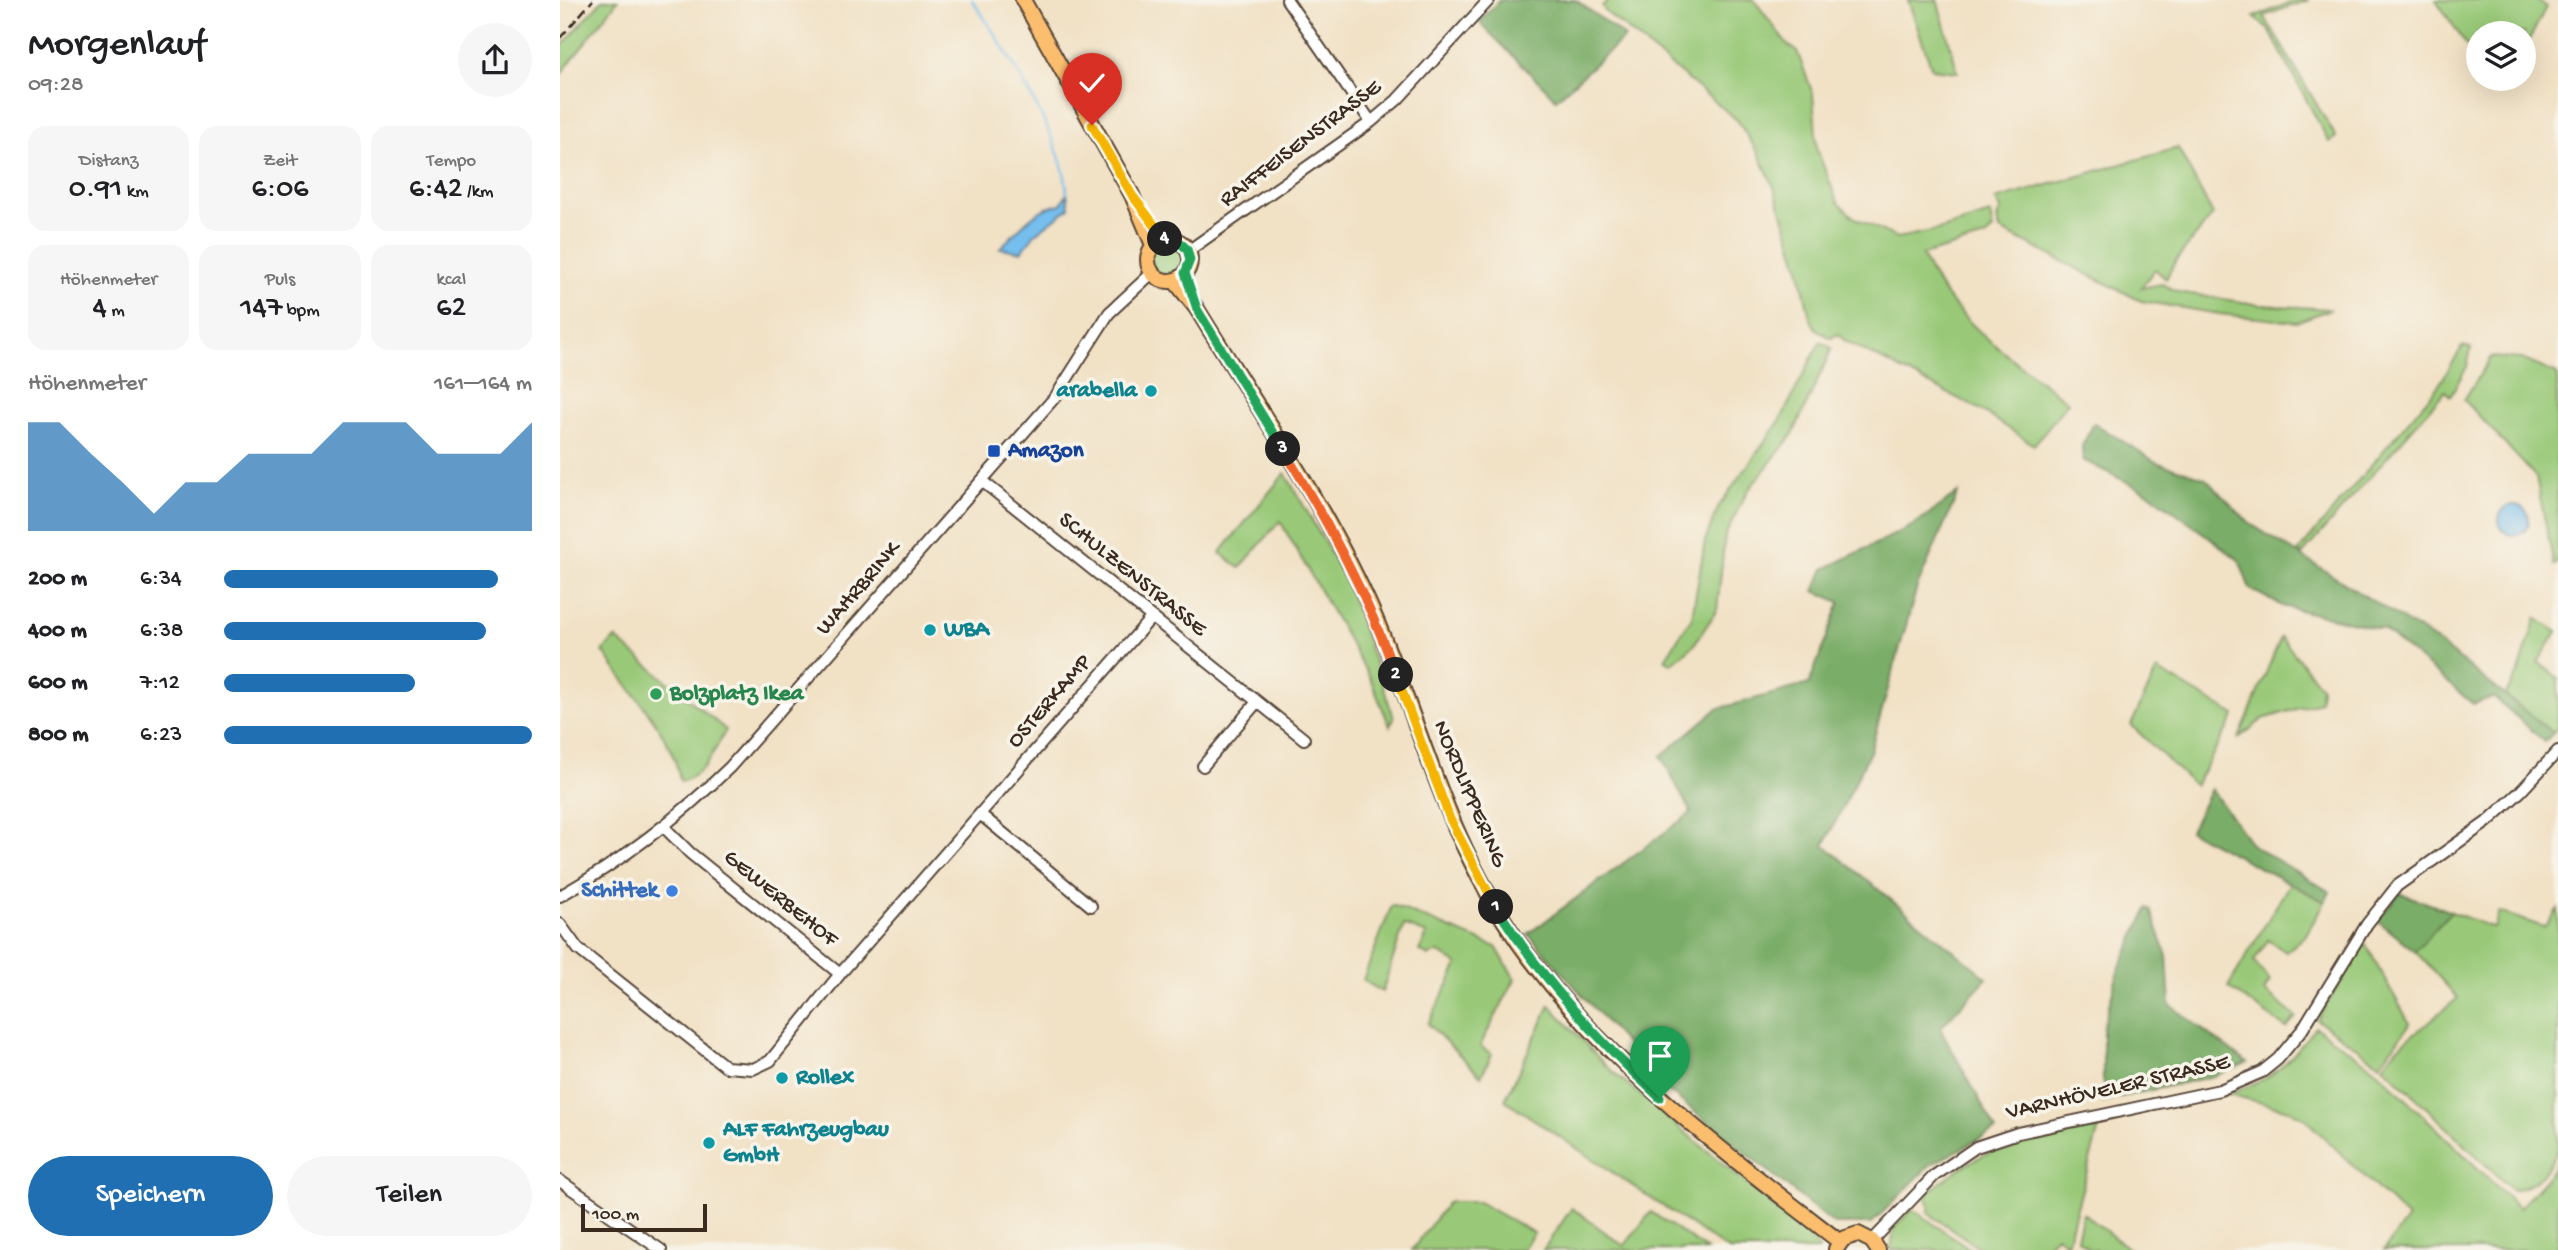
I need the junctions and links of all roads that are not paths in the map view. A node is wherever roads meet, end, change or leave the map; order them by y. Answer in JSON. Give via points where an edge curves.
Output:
{"nodes":[{"id":1,"x":1023,"y":0,"type":"edge"},
{"id":2,"x":1287,"y":0,"type":"edge"},
{"id":3,"x":1489,"y":0,"type":"edge"},
{"id":4,"x":1371,"y":122,"type":"junction"},
{"id":5,"x":1159,"y":242,"type":"junction"},
{"id":6,"x":1188,"y":251,"type":"junction"},
{"id":7,"x":1152,"y":273,"type":"junction"},
{"id":8,"x":1179,"y":277,"type":"junction"},
{"id":9,"x":982,"y":481,"type":"junction"},
{"id":10,"x":1151,"y":618,"type":"junction"},
{"id":11,"x":1257,"y":702,"type":"junction"},
{"id":12,"x":1304,"y":739,"type":"dead end"},
{"id":13,"x":2558,"y":751,"type":"edge"},
{"id":14,"x":1203,"y":766,"type":"dead end"},
{"id":15,"x":980,"y":814,"type":"junction"},
{"id":16,"x":663,"y":826,"type":"junction"},
{"id":17,"x":560,"y":896,"type":"edge"},
{"id":18,"x":1091,"y":906,"type":"dead end"},
{"id":19,"x":560,"y":924,"type":"edge"},
{"id":20,"x":840,"y":974,"type":"junction"},
{"id":21,"x":560,"y":1181,"type":"edge"},
{"id":22,"x":1875,"y":1245,"type":"edge"},
{"id":23,"x":1838,"y":1246,"type":"edge"},
{"id":24,"x":661,"y":1250,"type":"edge"}],
"edges":[{"from":1,"to":5,"type":"main road"},
{"from":2,"to":4,"type":"street"},
{"from":3,"to":4,"type":"street","name":"RAIFFEISENSTRASSE"},
{"from":4,"to":6,"type":"street","name":"RAIFFEISENSTRASSE"},
{"from":5,"to":6,"type":"main road","via":[[1179,242]]},
{"from":5,"to":7,"type":"main road","via":[[1147,261]]},
{"from":6,"to":8,"type":"main road","via":[[1189,265]]},
{"from":7,"to":8,"type":"main road","via":[[1160,279]]},
{"from":7,"to":9,"type":"street","name":"WAHRBRINK","via":[[1109,313],[1061,389]]},
{"from":8,"to":23,"type":"main road","name":"NORDLIPPERING","via":[[1347,557],[1383,638],[1450,819],[1518,940],[1582,1022],[1650,1089]]},
{"from":9,"to":10,"type":"street","name":"SCHULZENSTRASSE"},
{"from":9,"to":16,"type":"street","name":"WAHRBRINK","via":[[730,767]]},
{"from":10,"to":11,"type":"street","name":"SCHULZENSTRASSE"},
{"from":10,"to":15,"type":"street","name":"OSTERKAMP"},
{"from":11,"to":12,"type":"street","name":"SCHULZENSTRASSE"},
{"from":11,"to":14,"type":"street"},
{"from":13,"to":22,"type":"street","name":"VARNHÖVELER STRASSE","via":[[2487,822],[2397,886],[2367,924],[2297,1037],[2262,1072],[2220,1090],[2018,1133],[1976,1147],[1934,1176]]},
{"from":15,"to":18,"type":"street"},
{"from":15,"to":20,"type":"street","name":"OSTERKAMP"},
{"from":16,"to":17,"type":"street","name":"WAHRBRINK"},
{"from":16,"to":20,"type":"street","name":"GEWERBEHOF"},
{"from":19,"to":20,"type":"street","name":"GEWERBEHOF","via":[[578,949],[734,1070],[753,1069],[770,1061]]},
{"from":21,"to":24,"type":"street"},
{"from":22,"to":23,"type":"main road","via":[[1864,1235],[1853,1234]]}]}
